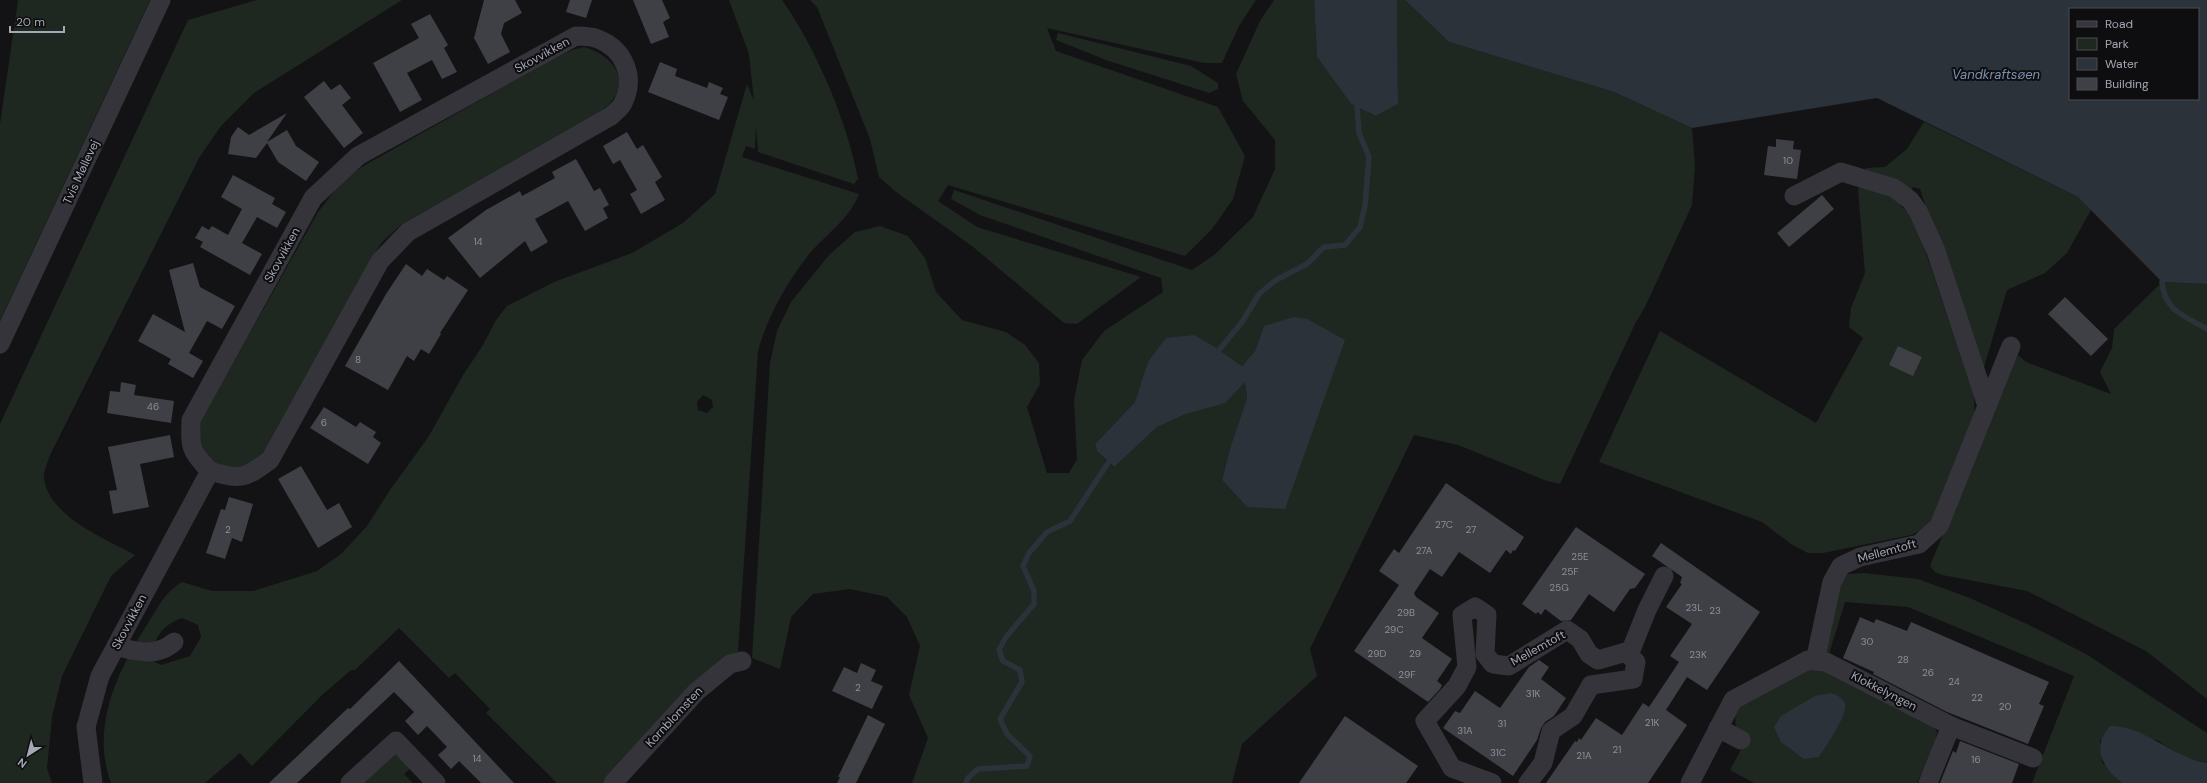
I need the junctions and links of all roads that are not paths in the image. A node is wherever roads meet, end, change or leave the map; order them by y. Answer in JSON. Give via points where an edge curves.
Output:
{"nodes":[{"id":1,"x":161,"y":0,"type":"edge"},
{"id":2,"x":1794,"y":196,"type":"dead end"},
{"id":3,"x":0,"y":344,"type":"edge"},
{"id":4,"x":2011,"y":346,"type":"dead end"},
{"id":5,"x":1987,"y":406,"type":"junction"},
{"id":6,"x":210,"y":471,"type":"junction"},
{"id":7,"x":1664,"y":576,"type":"dead end"},
{"id":8,"x":174,"y":642,"type":"dead end"},
{"id":9,"x":116,"y":646,"type":"junction"},
{"id":10,"x":1629,"y":655,"type":"junction"},
{"id":11,"x":742,"y":661,"type":"dead end"},
{"id":12,"x":1815,"y":661,"type":"junction"},
{"id":13,"x":1951,"y":726,"type":"junction"},
{"id":14,"x":1718,"y":728,"type":"junction"},
{"id":15,"x":1741,"y":740,"type":"dead end"},
{"id":16,"x":2033,"y":758,"type":"dead end"},
{"id":17,"x":93,"y":783,"type":"edge"},
{"id":18,"x":350,"y":783,"type":"edge"},
{"id":19,"x":436,"y":783,"type":"edge"},
{"id":20,"x":613,"y":783,"type":"edge"},
{"id":21,"x":1492,"y":783,"type":"edge"},
{"id":22,"x":1528,"y":783,"type":"edge"},
{"id":23,"x":1690,"y":783,"type":"edge"},
{"id":24,"x":1928,"y":783,"type":"edge"}],
"edges":[{"from":1,"to":3,"type":"street","name":"Tvis Møllevej"},
{"from":2,"to":5,"type":"street","via":[[1841,172],[1894,188],[1910,200],[1918,211],[1936,251]]},
{"from":4,"to":5,"type":"street","name":"Mellemtoft"},
{"from":5,"to":12,"type":"street","name":"Mellemtoft","via":[[1939,526],[1919,544],[1860,557],[1841,566],[1832,582]]},
{"from":6,"to":6,"type":"street","name":"Skovvikken","via":[[190,446],[191,420],[313,198],[358,156],[576,36],[597,38],[609,44],[624,60],[630,80],[623,103],[611,116],[408,232],[380,261],[270,460],[250,474],[234,478]]},
{"from":6,"to":9,"type":"street","name":"Skovvikken"},
{"from":7,"to":10,"type":"street"},
{"from":8,"to":9,"type":"street","via":[[168,648],[149,652],[135,652]]},
{"from":9,"to":17,"type":"street","name":"Skovvikken","via":[[100,676],[86,727]]},
{"from":10,"to":21,"type":"street","name":"Mellemtoft","via":[[1626,652],[1598,660],[1589,654],[1580,639],[1567,630],[1509,666],[1493,664],[1485,654],[1487,615],[1475,607],[1462,615],[1467,667],[1457,686],[1425,721],[1452,768]]},
{"from":10,"to":22,"type":"street","via":[[1636,662],[1633,679],[1591,685],[1573,716],[1551,731],[1543,763]]},
{"from":11,"to":20,"type":"street","name":"Kornblomsten","via":[[730,664],[696,692]]},
{"from":12,"to":13,"type":"street","name":"Klokkelyngen","via":[[1826,662]]},
{"from":12,"to":14,"type":"street","via":[[1808,660],[1733,700]]},
{"from":13,"to":16,"type":"street","name":"Klokkelyngen"},
{"from":13,"to":24,"type":"street"},
{"from":14,"to":15,"type":"street"},
{"from":14,"to":23,"type":"street"},
{"from":18,"to":19,"type":"street","via":[[396,741]]}]}
